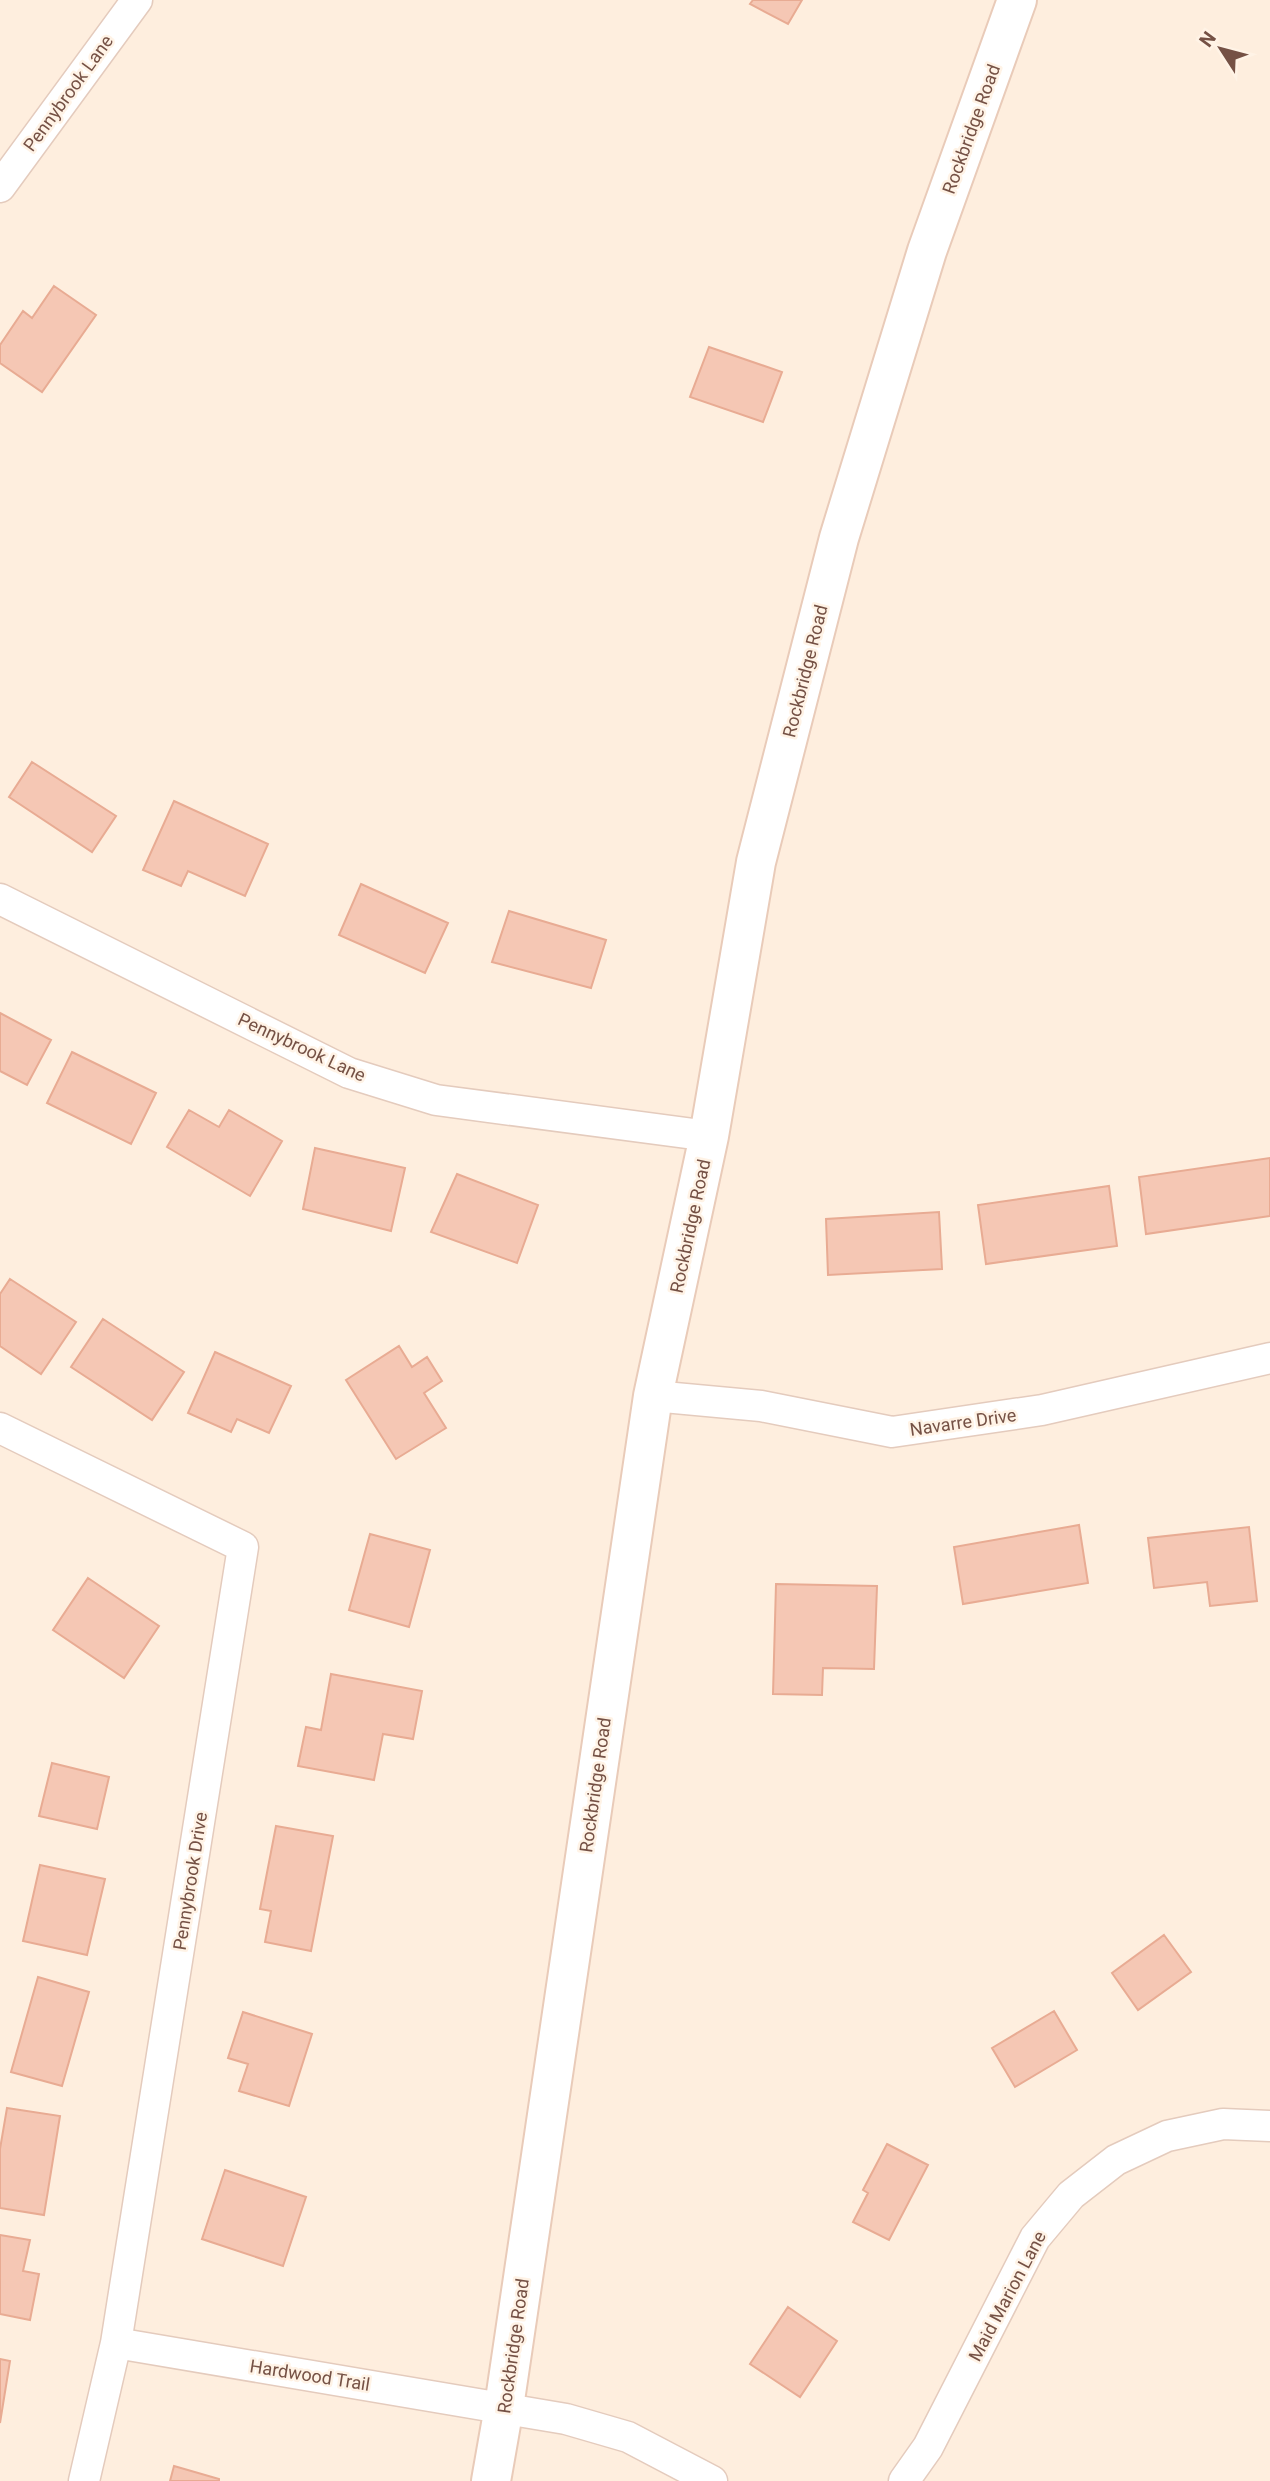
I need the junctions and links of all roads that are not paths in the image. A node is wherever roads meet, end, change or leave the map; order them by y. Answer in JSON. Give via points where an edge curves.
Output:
{"nodes":[{"id":1,"x":137,"y":0,"type":"edge"},
{"id":2,"x":1017,"y":0,"type":"edge"},
{"id":3,"x":0,"y":187,"type":"edge"},
{"id":4,"x":0,"y":899,"type":"edge"},
{"id":5,"x":709,"y":1136,"type":"junction"},
{"id":6,"x":1270,"y":1358,"type":"edge"},
{"id":7,"x":653,"y":1396,"type":"junction"},
{"id":8,"x":0,"y":1427,"type":"edge"},
{"id":9,"x":1270,"y":2126,"type":"edge"},
{"id":10,"x":116,"y":2343,"type":"junction"},
{"id":11,"x":504,"y":2407,"type":"junction"},
{"id":12,"x":83,"y":2481,"type":"edge"},
{"id":13,"x":491,"y":2481,"type":"edge"},
{"id":14,"x":712,"y":2481,"type":"edge"},
{"id":15,"x":904,"y":2481,"type":"edge"}],
"edges":[{"from":1,"to":3,"type":"street","name":"Pennybrook Lane"},
{"from":2,"to":5,"type":"main road","name":"Rockbridge Road","via":[[927,251],[839,538],[756,862]]},
{"from":4,"to":5,"type":"street","name":"Pennybrook Lane","via":[[349,1073],[436,1100]]},
{"from":5,"to":7,"type":"main road","name":"Rockbridge Road"},
{"from":6,"to":7,"type":"street","name":"Navarre Drive","via":[[1042,1410],[892,1432],[761,1406]]},
{"from":7,"to":11,"type":"main road","name":"Rockbridge Road"},
{"from":8,"to":10,"type":"street","name":"Pennybrook Drive","via":[[243,1546]]},
{"from":9,"to":15,"type":"street","name":"Maid Marion Lane","via":[[1223,2124],[1167,2136],[1116,2160],[1071,2195],[1035,2238],[928,2447]]},
{"from":10,"to":11,"type":"street","name":"Hardwood Trail"},
{"from":10,"to":12,"type":"street","name":"Pennybrook Drive"},
{"from":11,"to":13,"type":"main road","name":"Rockbridge Road"},
{"from":11,"to":14,"type":"street","name":"Hardwood Trail","via":[[628,2437]]}]}
